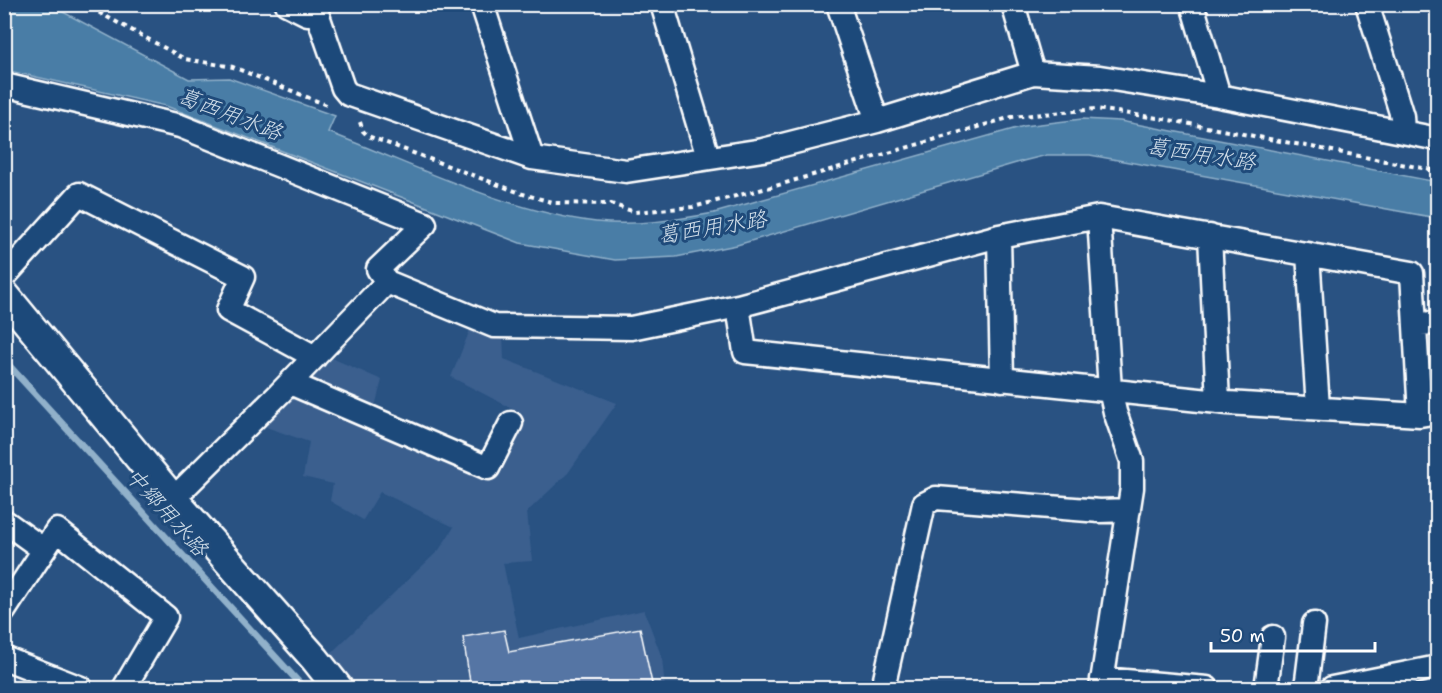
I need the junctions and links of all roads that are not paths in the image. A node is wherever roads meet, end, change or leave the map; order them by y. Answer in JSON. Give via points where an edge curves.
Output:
{"nodes":[{"id":1,"x":287,"y":4,"type":"edge"},
{"id":2,"x":482,"y":4,"type":"edge"},
{"id":3,"x":662,"y":4,"type":"edge"},
{"id":4,"x":838,"y":4,"type":"edge"},
{"id":5,"x":1013,"y":4,"type":"edge"},
{"id":6,"x":1192,"y":4,"type":"edge"},
{"id":7,"x":1367,"y":4,"type":"edge"},
{"id":8,"x":316,"y":9,"type":"edge"},
{"id":9,"x":1033,"y":73,"type":"junction"},
{"id":10,"x":4,"y":85,"type":"edge"},
{"id":11,"x":1219,"y":96,"type":"junction"},
{"id":12,"x":877,"y":121,"type":"junction"},
{"id":13,"x":1403,"y":132,"type":"junction"},
{"id":14,"x":1437,"y":139,"type":"edge"},
{"id":15,"x":708,"y":157,"type":"junction"},
{"id":16,"x":532,"y":158,"type":"junction"},
{"id":17,"x":1099,"y":217,"type":"junction"},
{"id":18,"x":999,"y":236,"type":"junction"},
{"id":19,"x":1210,"y":236,"type":"junction"},
{"id":20,"x":1308,"y":254,"type":"junction"},
{"id":21,"x":4,"y":277,"type":"edge"},
{"id":22,"x":387,"y":282,"type":"junction"},
{"id":23,"x":4,"y":294,"type":"edge"},
{"id":24,"x":738,"y":306,"type":"junction"},
{"id":25,"x":1426,"y":324,"type":"edge"},
{"id":26,"x":315,"y":357,"type":"junction"},
{"id":27,"x":1002,"y":380,"type":"junction"},
{"id":28,"x":290,"y":383,"type":"junction"},
{"id":29,"x":1110,"y":390,"type":"junction"},
{"id":30,"x":1218,"y":402,"type":"junction"},
{"id":31,"x":1317,"y":408,"type":"junction"},
{"id":32,"x":1429,"y":413,"type":"edge"},
{"id":33,"x":511,"y":423,"type":"dead end"},
{"id":34,"x":172,"y":499,"type":"junction"},
{"id":35,"x":1129,"y":510,"type":"junction"},
{"id":36,"x":4,"y":521,"type":"edge"},
{"id":37,"x":44,"y":550,"type":"junction"},
{"id":38,"x":4,"y":611,"type":"edge"},
{"id":39,"x":1314,"y":624,"type":"dead end"},
{"id":40,"x":1273,"y":637,"type":"dead end"},
{"id":41,"x":4,"y":658,"type":"edge"},
{"id":42,"x":1437,"y":668,"type":"edge"},
{"id":43,"x":1101,"y":684,"type":"edge"},
{"id":44,"x":81,"y":688,"type":"edge"},
{"id":45,"x":124,"y":688,"type":"edge"},
{"id":46,"x":338,"y":688,"type":"edge"},
{"id":47,"x":883,"y":688,"type":"edge"},
{"id":48,"x":1207,"y":688,"type":"edge"},
{"id":49,"x":1266,"y":688,"type":"edge"},
{"id":50,"x":1306,"y":688,"type":"edge"},
{"id":51,"x":1332,"y":688,"type":"edge"}],
"edges":[{"from":1,"to":8,"type":"street","via":[[307,14]]},
{"from":2,"to":16,"type":"street"},
{"from":3,"to":15,"type":"street"},
{"from":4,"to":12,"type":"street"},
{"from":5,"to":9,"type":"street"},
{"from":6,"to":11,"type":"street"},
{"from":7,"to":13,"type":"street","via":[[1402,116]]},
{"from":8,"to":16,"type":"street","via":[[348,94]]},
{"from":9,"to":11,"type":"street","via":[[1100,77]]},
{"from":9,"to":12,"type":"street"},
{"from":10,"to":22,"type":"street","via":[[180,126],[425,224],[378,268]]},
{"from":11,"to":13,"type":"street"},
{"from":12,"to":15,"type":"street","via":[[763,150]]},
{"from":13,"to":14,"type":"street"},
{"from":15,"to":16,"type":"street","via":[[626,171]]},
{"from":17,"to":18,"type":"street"},
{"from":17,"to":19,"type":"street"},
{"from":17,"to":29,"type":"street"},
{"from":18,"to":24,"type":"street"},
{"from":18,"to":27,"type":"street"},
{"from":19,"to":20,"type":"street"},
{"from":19,"to":30,"type":"street"},
{"from":20,"to":25,"type":"street","via":[[1412,273]]},
{"from":20,"to":31,"type":"street"},
{"from":21,"to":26,"type":"street","via":[[79,194],[243,277],[228,310]]},
{"from":22,"to":24,"type":"street","via":[[494,326],[631,328]]},
{"from":22,"to":26,"type":"street"},
{"from":23,"to":34,"type":"main road"},
{"from":24,"to":27,"type":"street","via":[[745,352]]},
{"from":25,"to":32,"type":"street"},
{"from":26,"to":28,"type":"street"},
{"from":27,"to":29,"type":"street"},
{"from":28,"to":33,"type":"street","via":[[488,468]]},
{"from":28,"to":34,"type":"street"},
{"from":29,"to":30,"type":"street"},
{"from":29,"to":35,"type":"street","via":[[1132,461]]},
{"from":30,"to":31,"type":"street"},
{"from":31,"to":32,"type":"street"},
{"from":34,"to":46,"type":"main road"},
{"from":35,"to":43,"type":"street"},
{"from":35,"to":47,"type":"street","via":[[936,498],[924,504]]},
{"from":36,"to":37,"type":"street"},
{"from":37,"to":38,"type":"street"},
{"from":37,"to":45,"type":"street","via":[[57,530],[166,617]]},
{"from":39,"to":50,"type":"street"},
{"from":40,"to":49,"type":"street"},
{"from":41,"to":44,"type":"street"},
{"from":42,"to":51,"type":"street"},
{"from":43,"to":48,"type":"street"}]}
